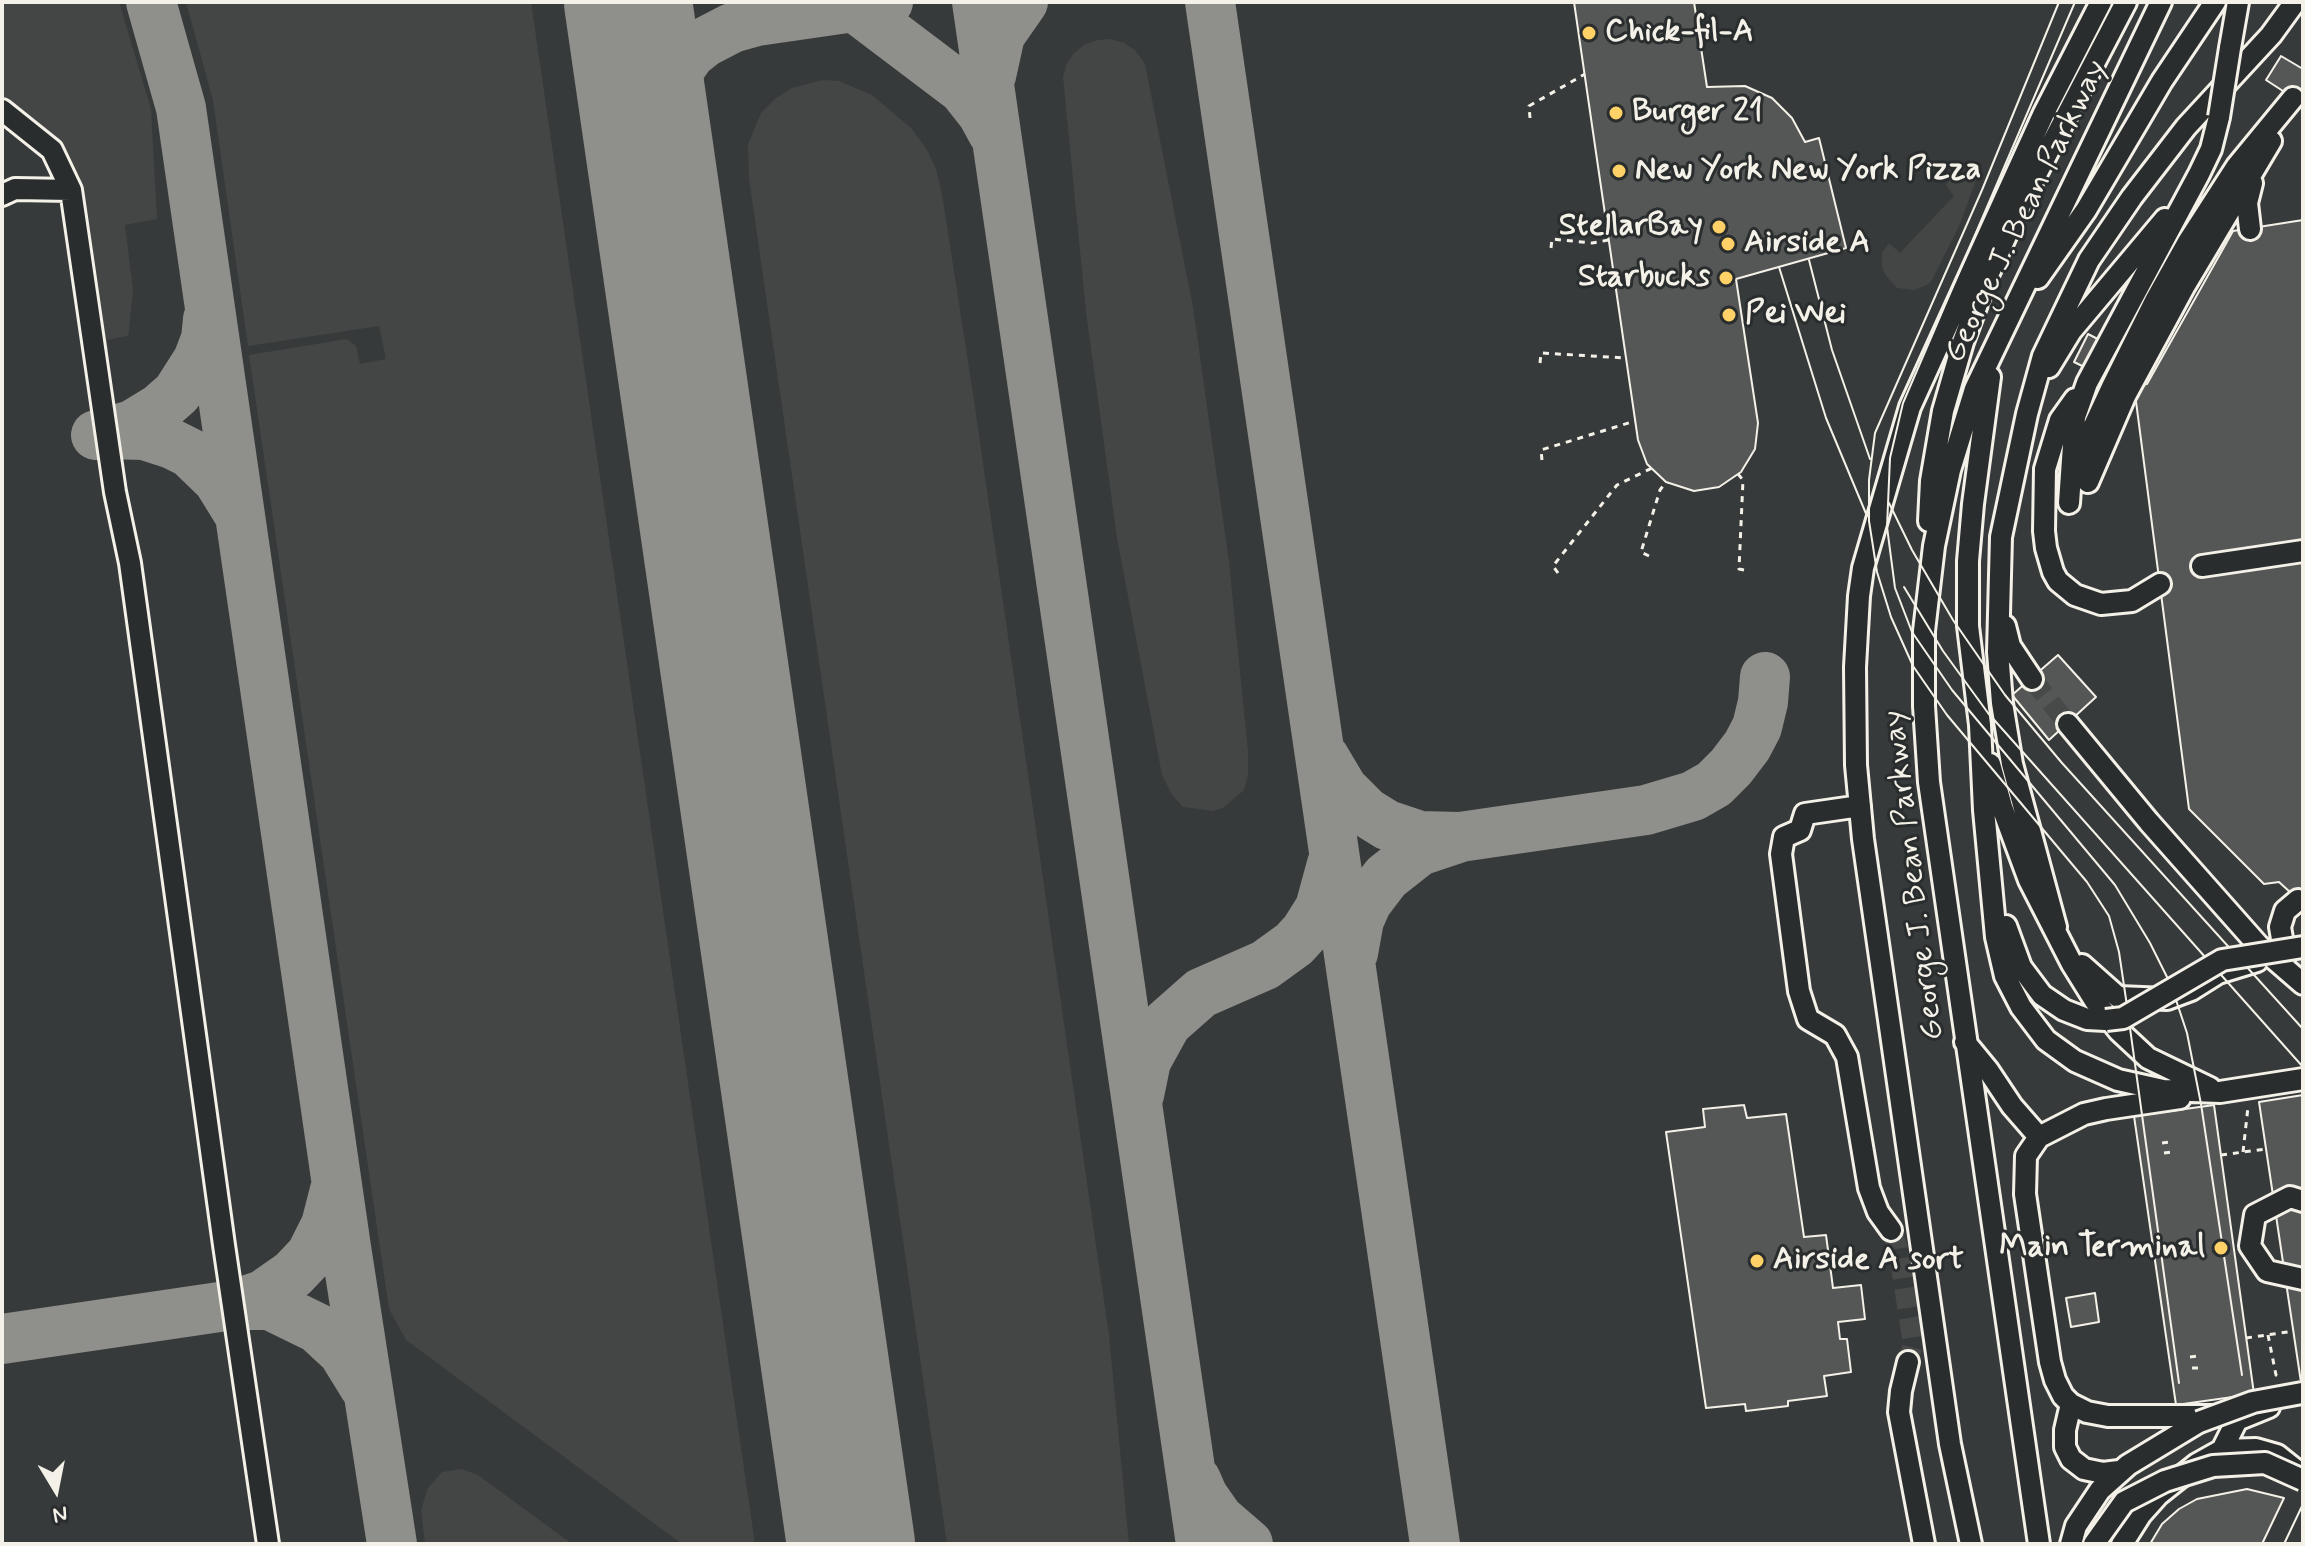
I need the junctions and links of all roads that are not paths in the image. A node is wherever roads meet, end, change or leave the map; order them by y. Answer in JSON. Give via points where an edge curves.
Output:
{"nodes":[{"id":1,"x":2101,"y":2,"type":"edge"},
{"id":2,"x":2126,"y":2,"type":"edge"},
{"id":3,"x":2161,"y":2,"type":"edge"},
{"id":4,"x":2215,"y":2,"type":"edge"},
{"id":5,"x":2238,"y":2,"type":"edge"},
{"id":6,"x":2295,"y":2,"type":"edge"},
{"id":7,"x":2,"y":110,"type":"edge"},
{"id":8,"x":2257,"y":164,"type":"junction"},
{"id":9,"x":2199,"y":174,"type":"junction"},
{"id":10,"x":71,"y":190,"type":"junction"},
{"id":11,"x":2,"y":195,"type":"edge"},
{"id":12,"x":2250,"y":229,"type":"dead end"},
{"id":13,"x":2004,"y":327,"type":"junction"},
{"id":14,"x":1994,"y":349,"type":"junction"},
{"id":15,"x":2087,"y":383,"type":"junction"},
{"id":16,"x":2027,"y":414,"type":"junction"},
{"id":17,"x":2080,"y":481,"type":"junction"},
{"id":18,"x":2069,"y":503,"type":"dead end"},
{"id":19,"x":2303,"y":551,"type":"edge"},
{"id":20,"x":2202,"y":566,"type":"dead end"},
{"id":21,"x":2000,"y":567,"type":"junction"},
{"id":22,"x":2160,"y":584,"type":"dead end"},
{"id":23,"x":1924,"y":631,"type":"junction"},
{"id":24,"x":2032,"y":679,"type":"tunnel mouth"},
{"id":25,"x":2068,"y":724,"type":"tunnel mouth"},
{"id":26,"x":1980,"y":725,"type":"junction"},
{"id":27,"x":1860,"y":806,"type":"junction"},
{"id":28,"x":2298,"y":900,"type":"dead end"},
{"id":29,"x":1994,"y":911,"type":"junction"},
{"id":30,"x":2056,"y":927,"type":"junction"},
{"id":31,"x":2065,"y":948,"type":"junction"},
{"id":32,"x":2297,"y":953,"type":"edge"},
{"id":33,"x":2303,"y":984,"type":"edge"},
{"id":34,"x":1965,"y":1042,"type":"junction"},
{"id":35,"x":2303,"y":1081,"type":"edge"},
{"id":36,"x":2265,"y":1087,"type":"junction"},
{"id":37,"x":2222,"y":1094,"type":"junction"},
{"id":38,"x":2039,"y":1137,"type":"junction"},
{"id":39,"x":2303,"y":1201,"type":"edge"},
{"id":40,"x":1891,"y":1230,"type":"tunnel mouth"},
{"id":41,"x":2303,"y":1279,"type":"edge"},
{"id":42,"x":1908,"y":1362,"type":"tunnel mouth"},
{"id":43,"x":2303,"y":1393,"type":"edge"},
{"id":44,"x":2303,"y":1401,"type":"edge"},
{"id":45,"x":2071,"y":1404,"type":"junction"},
{"id":46,"x":2249,"y":1413,"type":"junction"},
{"id":47,"x":2222,"y":1450,"type":"junction"},
{"id":48,"x":2123,"y":1468,"type":"junction"},
{"id":49,"x":2303,"y":1478,"type":"edge"},
{"id":50,"x":268,"y":1544,"type":"edge"},
{"id":51,"x":1924,"y":1544,"type":"edge"},
{"id":52,"x":1971,"y":1544,"type":"edge"},
{"id":53,"x":2039,"y":1544,"type":"edge"},
{"id":54,"x":2071,"y":1544,"type":"edge"},
{"id":55,"x":2094,"y":1544,"type":"edge"},
{"id":56,"x":2122,"y":1544,"type":"edge"}],
"edges":[{"from":1,"to":27,"type":"street","via":[[2044,113],[1910,407],[1863,568],[1855,667]]},
{"from":2,"to":23,"type":"street","via":[[2020,205],[1963,342],[1943,411],[1931,481]]},
{"from":3,"to":13,"type":"street","name":"George J. Bean Parkway"},
{"from":4,"to":13,"type":"street","via":[[2086,210]]},
{"from":5,"to":9,"type":"street","bridge":true,"via":[[2219,117]]},
{"from":6,"to":16,"type":"street","via":[[2186,127],[2089,260],[2043,356]]},
{"from":7,"to":10,"type":"street","via":[[52,150]]},
{"from":8,"to":12,"type":"street","via":[[2247,203]]},
{"from":8,"to":17,"type":"street"},
{"from":8,"to":17,"type":"street","via":[[2294,98],[2237,166],[2155,301],[2085,445]]},
{"from":9,"to":15,"type":"street"},
{"from":9,"to":16,"type":"street","via":[[2071,331]]},
{"from":10,"to":11,"type":"street","via":[[15,189]]},
{"from":10,"to":50,"type":"street","via":[[130,563]]},
{"from":13,"to":14,"type":"street","name":"George J. Bean Parkway"},
{"from":14,"to":23,"type":"street","name":"George J. Bean Parkway","via":[[1975,389],[1950,470]]},
{"from":14,"to":26,"type":"street","via":[[1968,561],[1968,626]]},
{"from":15,"to":17,"type":"street","via":[[2075,417]]},
{"from":15,"to":22,"type":"street","via":[[2060,420],[2045,469],[2049,562],[2065,588],[2101,604],[2132,601]]},
{"from":16,"to":21,"type":"street","via":[[2005,513]]},
{"from":17,"to":18,"type":"street"},
{"from":19,"to":20,"type":"street"},
{"from":21,"to":24,"type":"street","via":[[2010,646]]},
{"from":21,"to":30,"type":"street","via":[[2002,703],[2012,764]]},
{"from":23,"to":34,"type":"street","name":"George J. Bean Parkway","via":[[1929,782]]},
{"from":25,"to":33,"type":"street","via":[[2258,945]]},
{"from":26,"to":29,"type":"street"},
{"from":26,"to":30,"type":"street","via":[[2029,880]]},
{"from":27,"to":40,"type":"street","via":[[1805,814],[1800,830],[1784,837],[1781,854],[1799,991],[1808,1019],[1835,1035],[1847,1057],[1869,1188]]},
{"from":27,"to":52,"type":"street","via":[[1950,1444]]},
{"from":28,"to":32,"type":"street","via":[[2285,911],[2280,927]]},
{"from":29,"to":32,"type":"street","bridge":true,"via":[[2007,928],[2021,967],[2042,995],[2087,1019],[2123,1018],[2222,960]]},
{"from":29,"to":36,"type":"street","via":[[2005,976],[2021,1007],[2046,1040],[2075,1061],[2118,1080],[2163,1090]]},
{"from":30,"to":31,"type":"street"},
{"from":31,"to":32,"type":"street","via":[[2118,997],[2150,999],[2167,999],[2218,973]]},
{"from":31,"to":37,"type":"street","via":[[2095,1001],[2148,1058]]},
{"from":34,"to":38,"type":"street"},
{"from":34,"to":53,"type":"street","name":"George J. Bean Parkway"},
{"from":35,"to":36,"type":"street"},
{"from":36,"to":37,"type":"street"},
{"from":37,"to":38,"type":"street","via":[[2106,1109]]},
{"from":38,"to":45,"type":"street","via":[[2026,1156],[2025,1194],[2050,1362]]},
{"from":39,"to":41,"type":"street","via":[[2290,1197],[2255,1215],[2250,1246],[2267,1271]]},
{"from":42,"to":51,"type":"street","via":[[1899,1412]]},
{"from":43,"to":48,"type":"street","bridge":true,"via":[[2253,1402],[2199,1422]]},
{"from":44,"to":46,"type":"street"},
{"from":45,"to":46,"type":"street","via":[[2108,1416]]},
{"from":45,"to":48,"type":"street","via":[[2065,1447],[2071,1459],[2103,1473]]},
{"from":46,"to":47,"type":"street","via":[[2237,1420]]},
{"from":47,"to":49,"type":"street","via":[[2256,1449],[2277,1455]]},
{"from":47,"to":56,"type":"street","via":[[2158,1495]]},
{"from":48,"to":54,"type":"street","via":[[2100,1490],[2076,1526]]},
{"from":49,"to":55,"type":"street","bridge":true,"via":[[2265,1463],[2213,1466],[2165,1481],[2124,1502]]}]}
